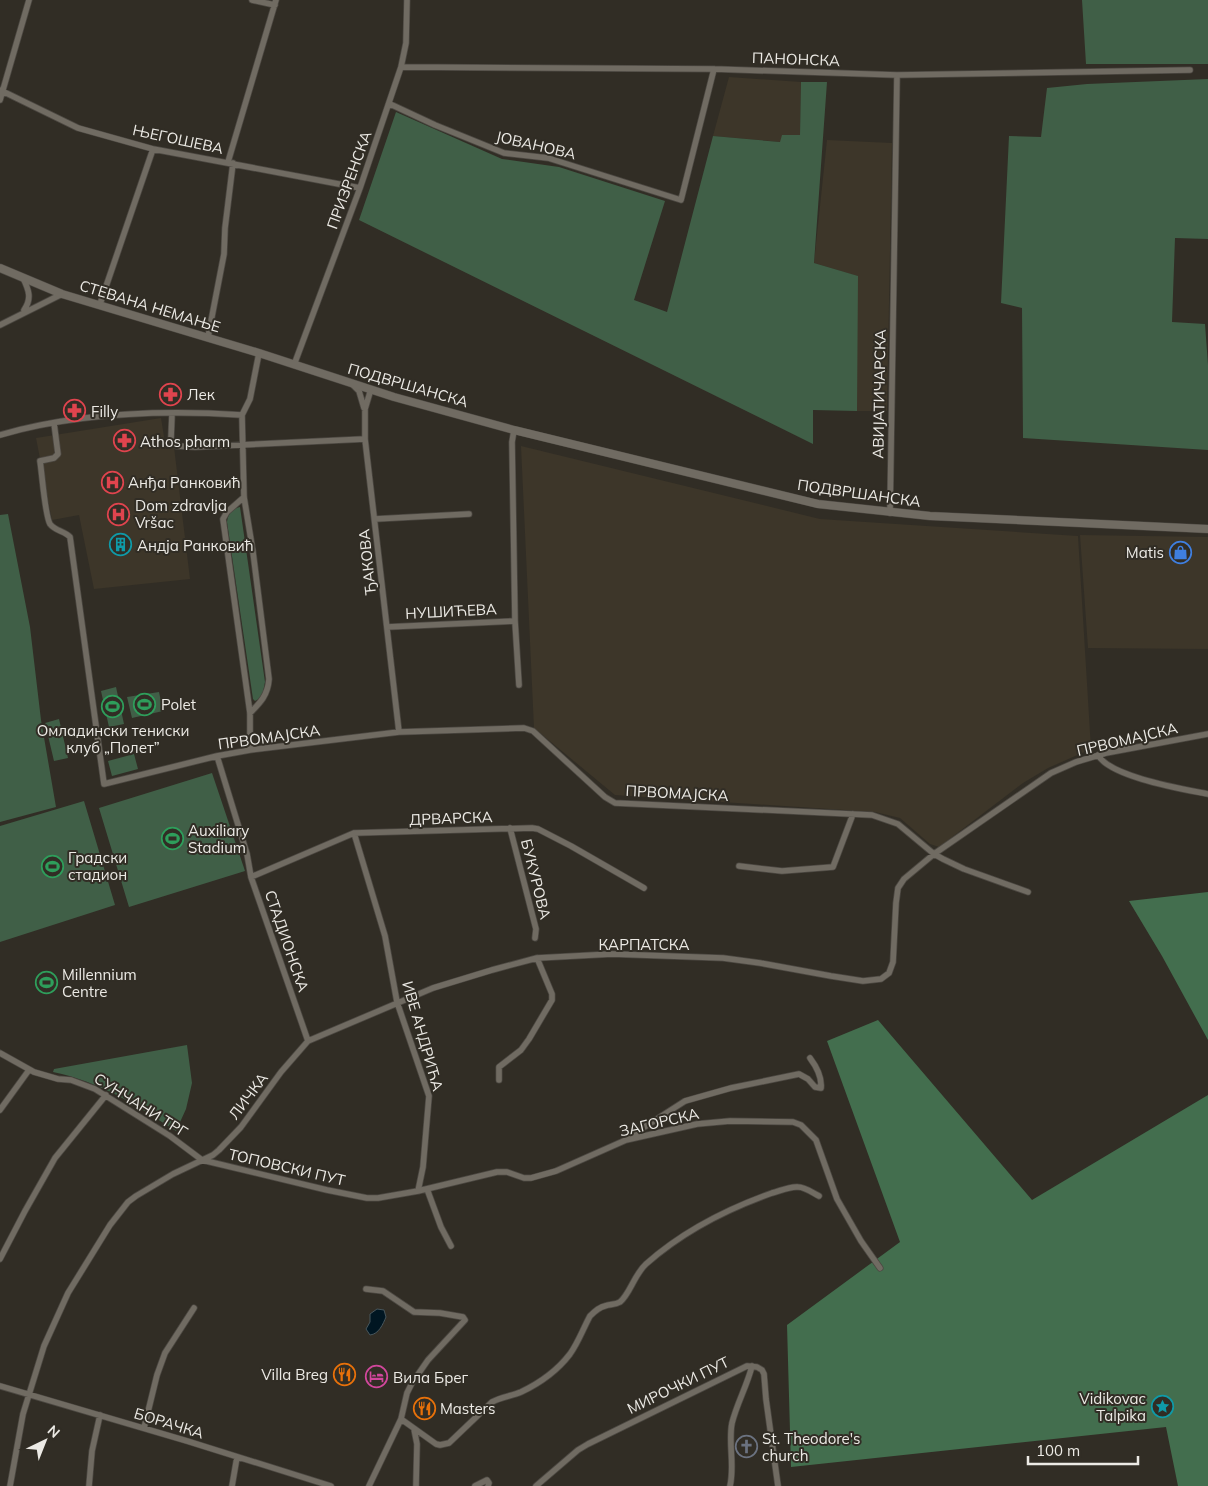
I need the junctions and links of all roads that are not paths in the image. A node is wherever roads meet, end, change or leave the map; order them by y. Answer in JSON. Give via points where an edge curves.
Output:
{"nodes":[{"id":1,"x":29,"y":0,"type":"edge"},
{"id":2,"x":252,"y":0,"type":"edge"},
{"id":3,"x":407,"y":0,"type":"edge"},
{"id":4,"x":276,"y":3,"type":"edge"},
{"id":5,"x":401,"y":67,"type":"junction"},
{"id":6,"x":714,"y":69,"type":"junction"},
{"id":7,"x":1190,"y":70,"type":"dead end"},
{"id":8,"x":897,"y":75,"type":"junction"},
{"id":9,"x":1,"y":91,"type":"edge"},
{"id":10,"x":0,"y":100,"type":"edge"},
{"id":11,"x":390,"y":104,"type":"junction"},
{"id":12,"x":153,"y":148,"type":"junction"},
{"id":13,"x":230,"y":162,"type":"junction"},
{"id":14,"x":360,"y":188,"type":"junction"},
{"id":15,"x":0,"y":268,"type":"edge"},
{"id":16,"x":23,"y":278,"type":"junction"},
{"id":17,"x":62,"y":294,"type":"junction"},
{"id":18,"x":100,"y":304,"type":"junction"},
{"id":19,"x":23,"y":312,"type":"junction"},
{"id":20,"x":0,"y":325,"type":"edge"},
{"id":21,"x":208,"y":337,"type":"junction"},
{"id":22,"x":259,"y":353,"type":"junction"},
{"id":23,"x":294,"y":365,"type":"junction"},
{"id":24,"x":350,"y":382,"type":"junction"},
{"id":25,"x":371,"y":389,"type":"junction"},
{"id":26,"x":365,"y":409,"type":"junction"},
{"id":27,"x":172,"y":414,"type":"junction"},
{"id":28,"x":242,"y":414,"type":"junction"},
{"id":29,"x":54,"y":424,"type":"junction"},
{"id":30,"x":514,"y":430,"type":"junction"},
{"id":31,"x":0,"y":435,"type":"edge"},
{"id":32,"x":365,"y":439,"type":"junction"},
{"id":33,"x":242,"y":444,"type":"junction"},
{"id":34,"x":244,"y":497,"type":"junction"},
{"id":35,"x":890,"y":513,"type":"junction"},
{"id":36,"x":468,"y":514,"type":"dead end"},
{"id":37,"x":375,"y":519,"type":"junction"},
{"id":38,"x":1208,"y":529,"type":"edge"},
{"id":39,"x":515,"y":621,"type":"junction"},
{"id":40,"x":387,"y":627,"type":"junction"},
{"id":41,"x":519,"y":685,"type":"dead end"},
{"id":42,"x":250,"y":714,"type":"junction"},
{"id":43,"x":399,"y":732,"type":"junction"},
{"id":44,"x":1208,"y":734,"type":"edge"},
{"id":45,"x":250,"y":750,"type":"junction"},
{"id":46,"x":1098,"y":755,"type":"junction"},
{"id":47,"x":217,"y":756,"type":"junction"},
{"id":48,"x":1208,"y":794,"type":"edge"},
{"id":49,"x":853,"y":814,"type":"junction"},
{"id":50,"x":510,"y":828,"type":"junction"},
{"id":51,"x":354,"y":833,"type":"junction"},
{"id":52,"x":934,"y":854,"type":"junction"},
{"id":53,"x":739,"y":866,"type":"dead end"},
{"id":54,"x":251,"y":877,"type":"junction"},
{"id":55,"x":644,"y":888,"type":"dead end"},
{"id":56,"x":1028,"y":892,"type":"dead end"},
{"id":57,"x":535,"y":938,"type":"dead end"},
{"id":58,"x":538,"y":958,"type":"junction"},
{"id":59,"x":397,"y":1002,"type":"junction"},
{"id":60,"x":308,"y":1041,"type":"junction"},
{"id":61,"x":0,"y":1053,"type":"edge"},
{"id":62,"x":810,"y":1058,"type":"dead end"},
{"id":63,"x":31,"y":1071,"type":"junction"},
{"id":64,"x":499,"y":1080,"type":"dead end"},
{"id":65,"x":106,"y":1095,"type":"junction"},
{"id":66,"x":0,"y":1110,"type":"edge"},
{"id":67,"x":626,"y":1140,"type":"junction"},
{"id":68,"x":202,"y":1160,"type":"junction"},
{"id":69,"x":427,"y":1189,"type":"junction"},
{"id":70,"x":418,"y":1191,"type":"junction"},
{"id":71,"x":819,"y":1196,"type":"dead end"},
{"id":72,"x":367,"y":1198,"type":"joint"},
{"id":73,"x":451,"y":1246,"type":"dead end"},
{"id":74,"x":0,"y":1259,"type":"edge"},
{"id":75,"x":880,"y":1268,"type":"dead end"},
{"id":76,"x":366,"y":1289,"type":"dead end"},
{"id":77,"x":194,"y":1308,"type":"dead end"},
{"id":78,"x":752,"y":1366,"type":"junction"},
{"id":79,"x":0,"y":1386,"type":"edge"},
{"id":80,"x":30,"y":1393,"type":"junction"},
{"id":81,"x":100,"y":1415,"type":"junction"},
{"id":82,"x":401,"y":1419,"type":"junction"},
{"id":83,"x":144,"y":1428,"type":"junction"},
{"id":84,"x":414,"y":1429,"type":"junction"},
{"id":85,"x":237,"y":1456,"type":"junction"},
{"id":86,"x":10,"y":1486,"type":"edge"},
{"id":87,"x":89,"y":1486,"type":"edge"},
{"id":88,"x":232,"y":1486,"type":"edge"},
{"id":89,"x":330,"y":1486,"type":"edge"},
{"id":90,"x":369,"y":1486,"type":"edge"},
{"id":91,"x":416,"y":1486,"type":"edge"},
{"id":92,"x":475,"y":1486,"type":"edge"},
{"id":93,"x":488,"y":1486,"type":"edge"},
{"id":94,"x":536,"y":1486,"type":"edge"},
{"id":95,"x":730,"y":1486,"type":"edge"},
{"id":96,"x":778,"y":1486,"type":"edge"}],
"edges":[{"from":1,"to":9,"type":"street"},
{"from":2,"to":4,"type":"street"},
{"from":3,"to":5,"type":"street","name":"ПРИЗРЕНСКА","via":[[406,43]]},
{"from":4,"to":13,"type":"street"},
{"from":5,"to":6,"type":"street","name":"ПАНОНСКА"},
{"from":5,"to":11,"type":"street","name":"ПРИЗРЕНСКА"},
{"from":6,"to":8,"type":"street","name":"ПАНОНСКА"},
{"from":6,"to":11,"type":"street","name":"ЈОВАНОВА","via":[[681,200],[548,158],[504,153]]},
{"from":7,"to":8,"type":"street","name":"ПАНОНСКА"},
{"from":8,"to":35,"type":"street","name":"АВИЈАТИЧАРСКА"},
{"from":9,"to":10,"type":"street"},
{"from":9,"to":12,"type":"street","name":"ЊЕГОШЕВА","via":[[78,128]]},
{"from":11,"to":14,"type":"street","name":"ПРИЗРЕНСКА"},
{"from":12,"to":13,"type":"street","name":"ЊЕГОШЕВА"},
{"from":12,"to":18,"type":"street"},
{"from":13,"to":14,"type":"street","name":"ЊЕГОШЕВА"},
{"from":13,"to":21,"type":"street","via":[[224,254]]},
{"from":14,"to":23,"type":"street","name":"ПРИЗРЕНСКА"},
{"from":15,"to":16,"type":"street","name":"СТЕВАНА НЕМАЊЕ"},
{"from":16,"to":17,"type":"street","name":"СТЕВАНА НЕМАЊЕ"},
{"from":16,"to":19,"type":"street","via":[[30,297]]},
{"from":17,"to":18,"type":"street","name":"СТЕВАНА НЕМАЊЕ"},
{"from":17,"to":19,"type":"street"},
{"from":18,"to":21,"type":"street","name":"СТЕВАНА НЕМАЊЕ"},
{"from":19,"to":20,"type":"street"},
{"from":21,"to":22,"type":"street","name":"СТЕВАНА НЕМАЊЕ"},
{"from":22,"to":23,"type":"street","name":"СТЕВАНА НЕМАЊЕ"},
{"from":22,"to":28,"type":"street","via":[[250,400]]},
{"from":23,"to":24,"type":"street","name":"ПОДВРШАНСКА"},
{"from":24,"to":25,"type":"street","name":"ПОДВРШАНСКА"},
{"from":24,"to":26,"type":"street","via":[[359,391]]},
{"from":25,"to":26,"type":"street","name":"ЂАКОВА"},
{"from":25,"to":30,"type":"street","name":"ПОДВРШАНСКА"},
{"from":26,"to":32,"type":"street","name":"ЂАКОВА"},
{"from":27,"to":28,"type":"street"},
{"from":27,"to":29,"type":"street","via":[[119,415]]},
{"from":27,"to":33,"type":"street","via":[[171,439],[176,446]]},
{"from":28,"to":33,"type":"street"},
{"from":29,"to":31,"type":"street"},
{"from":29,"to":47,"type":"street","name":"ПРВОМАЈСКА","via":[[58,454],[54,458],[40,460],[50,524],[70,537],[104,784]]},
{"from":30,"to":35,"type":"street","name":"ПОДВРШАНСКА","via":[[818,504]]},
{"from":30,"to":39,"type":"street"},
{"from":32,"to":33,"type":"street"},
{"from":32,"to":37,"type":"street","name":"ЂАКОВА"},
{"from":33,"to":34,"type":"street"},
{"from":34,"to":42,"type":"street","via":[[269,679],[263,700]]},
{"from":34,"to":42,"type":"street","via":[[223,519]]},
{"from":35,"to":38,"type":"street","name":"ПОДВРШАНСКА"},
{"from":36,"to":37,"type":"street"},
{"from":37,"to":40,"type":"street","name":"ЂАКОВА"},
{"from":39,"to":40,"type":"street","name":"НУШИЋЕВА"},
{"from":39,"to":41,"type":"street"},
{"from":40,"to":43,"type":"street","name":"ЂАКОВА"},
{"from":42,"to":45,"type":"street"},
{"from":43,"to":45,"type":"street","name":"ПРВОМАЈСКА"},
{"from":43,"to":49,"type":"street","name":"ПРВОМАЈСКА","via":[[531,729],[615,803]]},
{"from":44,"to":46,"type":"street","name":"ПРВОМАЈСКА"},
{"from":45,"to":47,"type":"street","name":"ПРВОМАЈСКА"},
{"from":46,"to":48,"type":"street","via":[[1107,765],[1151,782]]},
{"from":46,"to":52,"type":"street","name":"ПРВОМАЈСКА","via":[[1051,773]]},
{"from":47,"to":54,"type":"street","name":"СТАДИОНСКА"},
{"from":49,"to":52,"type":"street","name":"ПРВОМАЈСКА","via":[[892,820]]},
{"from":49,"to":53,"type":"street","via":[[833,867],[782,871]]},
{"from":50,"to":51,"type":"street","name":"ДРВАРСКА"},
{"from":50,"to":55,"type":"street","name":"ДРВАРСКА","via":[[538,829]]},
{"from":50,"to":57,"type":"street","name":"БУКУРОВА","via":[[536,929]]},
{"from":51,"to":54,"type":"street","name":"ДРВАРСКА"},
{"from":51,"to":59,"type":"street","name":"ИВЕ АНДРИЋА","via":[[385,936]]},
{"from":52,"to":56,"type":"street","via":[[964,869]]},
{"from":52,"to":58,"type":"street","name":"КАРПАТСКА","via":[[898,888],[891,968],[885,977],[871,981],[723,958],[612,954]]},
{"from":54,"to":60,"type":"street","name":"СТАДИОНСКА"},
{"from":58,"to":59,"type":"street","name":"КАРПАТСКА","via":[[457,980]]},
{"from":58,"to":64,"type":"street","via":[[552,1000],[521,1050],[498,1067]]},
{"from":59,"to":60,"type":"street"},
{"from":59,"to":70,"type":"street","name":"ИВЕ АНДРИЋА","via":[[429,1096]]},
{"from":60,"to":68,"type":"street","name":"ЛИЧКА","via":[[241,1127],[213,1155]]},
{"from":61,"to":63,"type":"street","name":"СУНЧАНИ ТРГ"},
{"from":62,"to":67,"type":"street","via":[[821,1088],[799,1074],[731,1088],[685,1101]]},
{"from":63,"to":65,"type":"street","name":"СУНЧАНИ ТРГ","via":[[71,1080]]},
{"from":63,"to":66,"type":"street"},
{"from":65,"to":68,"type":"street","name":"СУНЧАНИ ТРГ"},
{"from":65,"to":74,"type":"street","via":[[55,1158]]},
{"from":67,"to":69,"type":"street","name":"ЗАГОРСКА","via":[[556,1171],[531,1178],[497,1172]]},
{"from":67,"to":75,"type":"street","name":"ЗАГОРСКА","via":[[714,1122],[785,1121],[801,1125],[816,1140],[837,1199]]},
{"from":68,"to":72,"type":"street","name":"ТОПОВСКИ ПУТ"},
{"from":68,"to":80,"type":"street","name":"ЛИЧКА","via":[[136,1196],[110,1225],[56,1317]]},
{"from":69,"to":70,"type":"street","name":"ЗАГОРСКА"},
{"from":69,"to":73,"type":"street"},
{"from":70,"to":72,"type":"street","name":"ЗАГОРСКА"},
{"from":71,"to":84,"type":"street","via":[[803,1188],[791,1187],[720,1214],[646,1264],[621,1301],[594,1312],[569,1356],[550,1375],[513,1396],[492,1402],[449,1443],[436,1444]]},
{"from":76,"to":82,"type":"street","via":[[383,1291],[414,1312],[465,1318],[418,1374],[407,1393]]},
{"from":77,"to":83,"type":"street","via":[[165,1353]]},
{"from":78,"to":94,"type":"street","name":"МИРОЧКИ ПУТ","via":[[588,1444]]},
{"from":78,"to":95,"type":"street","via":[[732,1423]]},
{"from":78,"to":96,"type":"street","name":"МИРОЧКИ ПУТ","via":[[764,1374]]},
{"from":79,"to":80,"type":"street","name":"БОРАЧКА"},
{"from":80,"to":81,"type":"street","name":"БОРАЧКА"},
{"from":80,"to":86,"type":"street","name":"ЛИЧКА"},
{"from":81,"to":83,"type":"street","name":"БОРАЧКА"},
{"from":81,"to":87,"type":"street"},
{"from":82,"to":84,"type":"street"},
{"from":82,"to":90,"type":"street"},
{"from":83,"to":85,"type":"street","name":"БОРАЧКА"},
{"from":84,"to":91,"type":"street"},
{"from":85,"to":88,"type":"street"},
{"from":85,"to":89,"type":"street","name":"БОРАЧКА"},
{"from":92,"to":93,"type":"street","via":[[487,1480]]}]}
